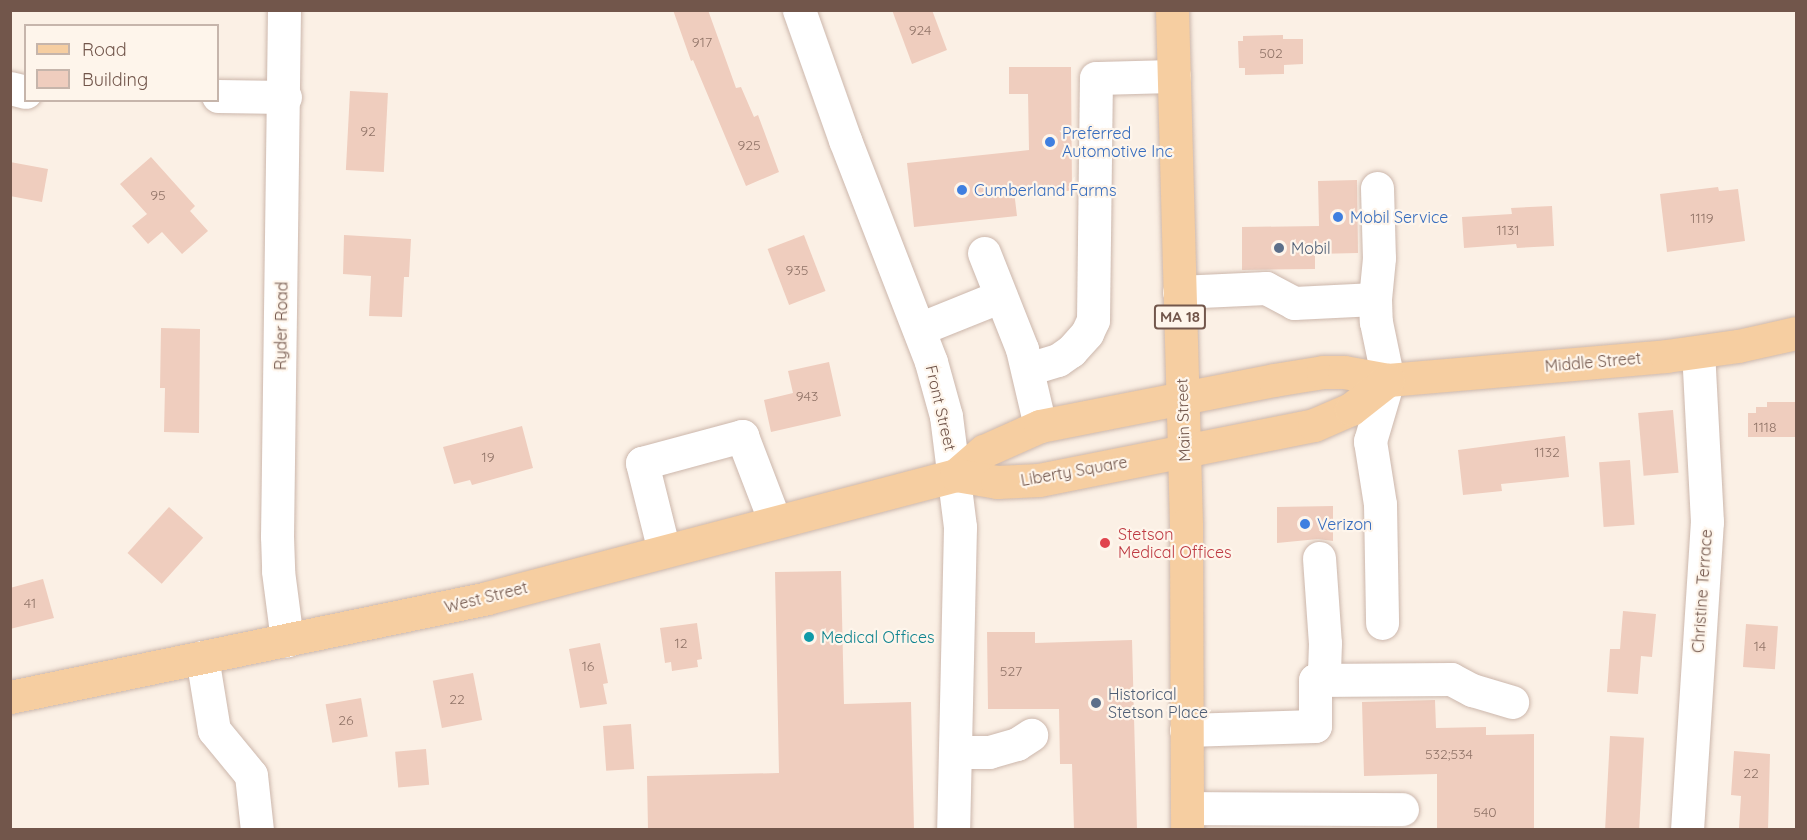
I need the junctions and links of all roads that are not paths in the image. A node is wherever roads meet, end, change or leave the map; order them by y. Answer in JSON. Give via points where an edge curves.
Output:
{"nodes":[{"id":1,"x":284,"y":10,"type":"edge"},
{"id":2,"x":799,"y":10,"type":"edge"},
{"id":3,"x":1172,"y":10,"type":"edge"},
{"id":4,"x":1174,"y":76,"type":"junction"},
{"id":5,"x":219,"y":96,"type":"edge"},
{"id":6,"x":285,"y":97,"type":"junction"},
{"id":7,"x":1377,"y":188,"type":"dead end"},
{"id":8,"x":984,"y":252,"type":"dead end"},
{"id":9,"x":1179,"y":292,"type":"junction"},
{"id":10,"x":1002,"y":296,"type":"junction"},
{"id":11,"x":1375,"y":299,"type":"junction"},
{"id":12,"x":919,"y":328,"type":"junction"},
{"id":13,"x":1797,"y":333,"type":"edge"},
{"id":14,"x":1698,"y":352,"type":"junction"},
{"id":15,"x":1028,"y":369,"type":"junction"},
{"id":16,"x":1388,"y":380,"type":"junction"},
{"id":17,"x":1182,"y":398,"type":"junction"},
{"id":18,"x":1040,"y":426,"type":"junction"},
{"id":19,"x":1184,"y":451,"type":"junction"},
{"id":20,"x":956,"y":475,"type":"junction"},
{"id":21,"x":775,"y":522,"type":"junction"},
{"id":22,"x":663,"y":551,"type":"junction"},
{"id":23,"x":1319,"y":558,"type":"dead end"},
{"id":24,"x":1382,"y":622,"type":"dead end"},
{"id":25,"x":287,"y":640,"type":"junction"},
{"id":26,"x":202,"y":657,"type":"junction"},
{"id":27,"x":1324,"y":680,"type":"junction"},
{"id":28,"x":10,"y":697,"type":"edge"},
{"id":29,"x":1512,"y":702,"type":"dead end"},
{"id":30,"x":1186,"y":730,"type":"junction"},
{"id":31,"x":1031,"y":735,"type":"dead end"},
{"id":32,"x":956,"y":752,"type":"junction"},
{"id":33,"x":1402,"y":809,"type":"dead end"},
{"id":34,"x":1187,"y":819,"type":"edge"},
{"id":35,"x":257,"y":830,"type":"edge"},
{"id":36,"x":953,"y":830,"type":"edge"},
{"id":37,"x":1687,"y":830,"type":"edge"}],
"edges":[{"from":1,"to":6,"type":"street","name":"Ryder Road"},
{"from":2,"to":12,"type":"street","name":"Front Street","via":[[844,140]]},
{"from":3,"to":4,"type":"main road","name":"Main Street","number":"MA 18"},
{"from":4,"to":9,"type":"main road","name":"Main Street","number":"MA 18"},
{"from":4,"to":15,"type":"street","via":[[1096,78],[1093,320],[1071,351],[1058,360]]},
{"from":5,"to":6,"type":"street"},
{"from":6,"to":25,"type":"street","name":"Ryder Road","via":[[277,536]]},
{"from":7,"to":11,"type":"street","via":[[1379,258]]},
{"from":8,"to":10,"type":"street"},
{"from":9,"to":11,"type":"street","via":[[1266,288],[1294,303]]},
{"from":9,"to":17,"type":"main road","name":"Main Street","number":"MA 18"},
{"from":10,"to":12,"type":"street"},
{"from":10,"to":15,"type":"street"},
{"from":11,"to":16,"type":"street"},
{"from":12,"to":20,"type":"street","name":"Front Street","via":[[942,396]]},
{"from":13,"to":14,"type":"main road","name":"Middle Street"},
{"from":14,"to":16,"type":"main road","name":"Middle Street"},
{"from":14,"to":37,"type":"street","name":"Christine Terrace","via":[[1707,510]]},
{"from":15,"to":18,"type":"street"},
{"from":16,"to":17,"type":"main road","name":"Middle Street","via":[[1323,372]]},
{"from":16,"to":19,"type":"main road","via":[[1333,419]]},
{"from":16,"to":24,"type":"street","via":[[1370,441],[1380,504]]},
{"from":17,"to":18,"type":"main road"},
{"from":17,"to":19,"type":"main road","name":"Main Street","number":"MA 18"},
{"from":18,"to":20,"type":"main road","via":[[984,451]]},
{"from":19,"to":20,"type":"main road","name":"Liberty Square","via":[[1039,480],[997,482]]},
{"from":19,"to":30,"type":"main road","name":"Main Street","number":"MA 18"},
{"from":20,"to":21,"type":"main road","name":"West Street"},
{"from":20,"to":32,"type":"street","name":"Front Street","via":[[960,527]]},
{"from":21,"to":22,"type":"main road","name":"West Street"},
{"from":21,"to":22,"type":"street","via":[[742,436],[642,463]]},
{"from":22,"to":25,"type":"main road","name":"West Street","via":[[487,598]]},
{"from":23,"to":27,"type":"street"},
{"from":25,"to":26,"type":"main road","name":"West Street"},
{"from":26,"to":28,"type":"main road","name":"West Street"},
{"from":26,"to":35,"type":"street","via":[[214,730],[250,775]]},
{"from":27,"to":29,"type":"street","via":[[1451,679]]},
{"from":27,"to":30,"type":"street","via":[[1315,680],[1315,726]]},
{"from":30,"to":34,"type":"main road","name":"Main Street","number":"MA 18"},
{"from":31,"to":32,"type":"street","via":[[1017,744],[988,752]]},
{"from":32,"to":36,"type":"street","name":"Front Street"},
{"from":33,"to":34,"type":"street"}]}
